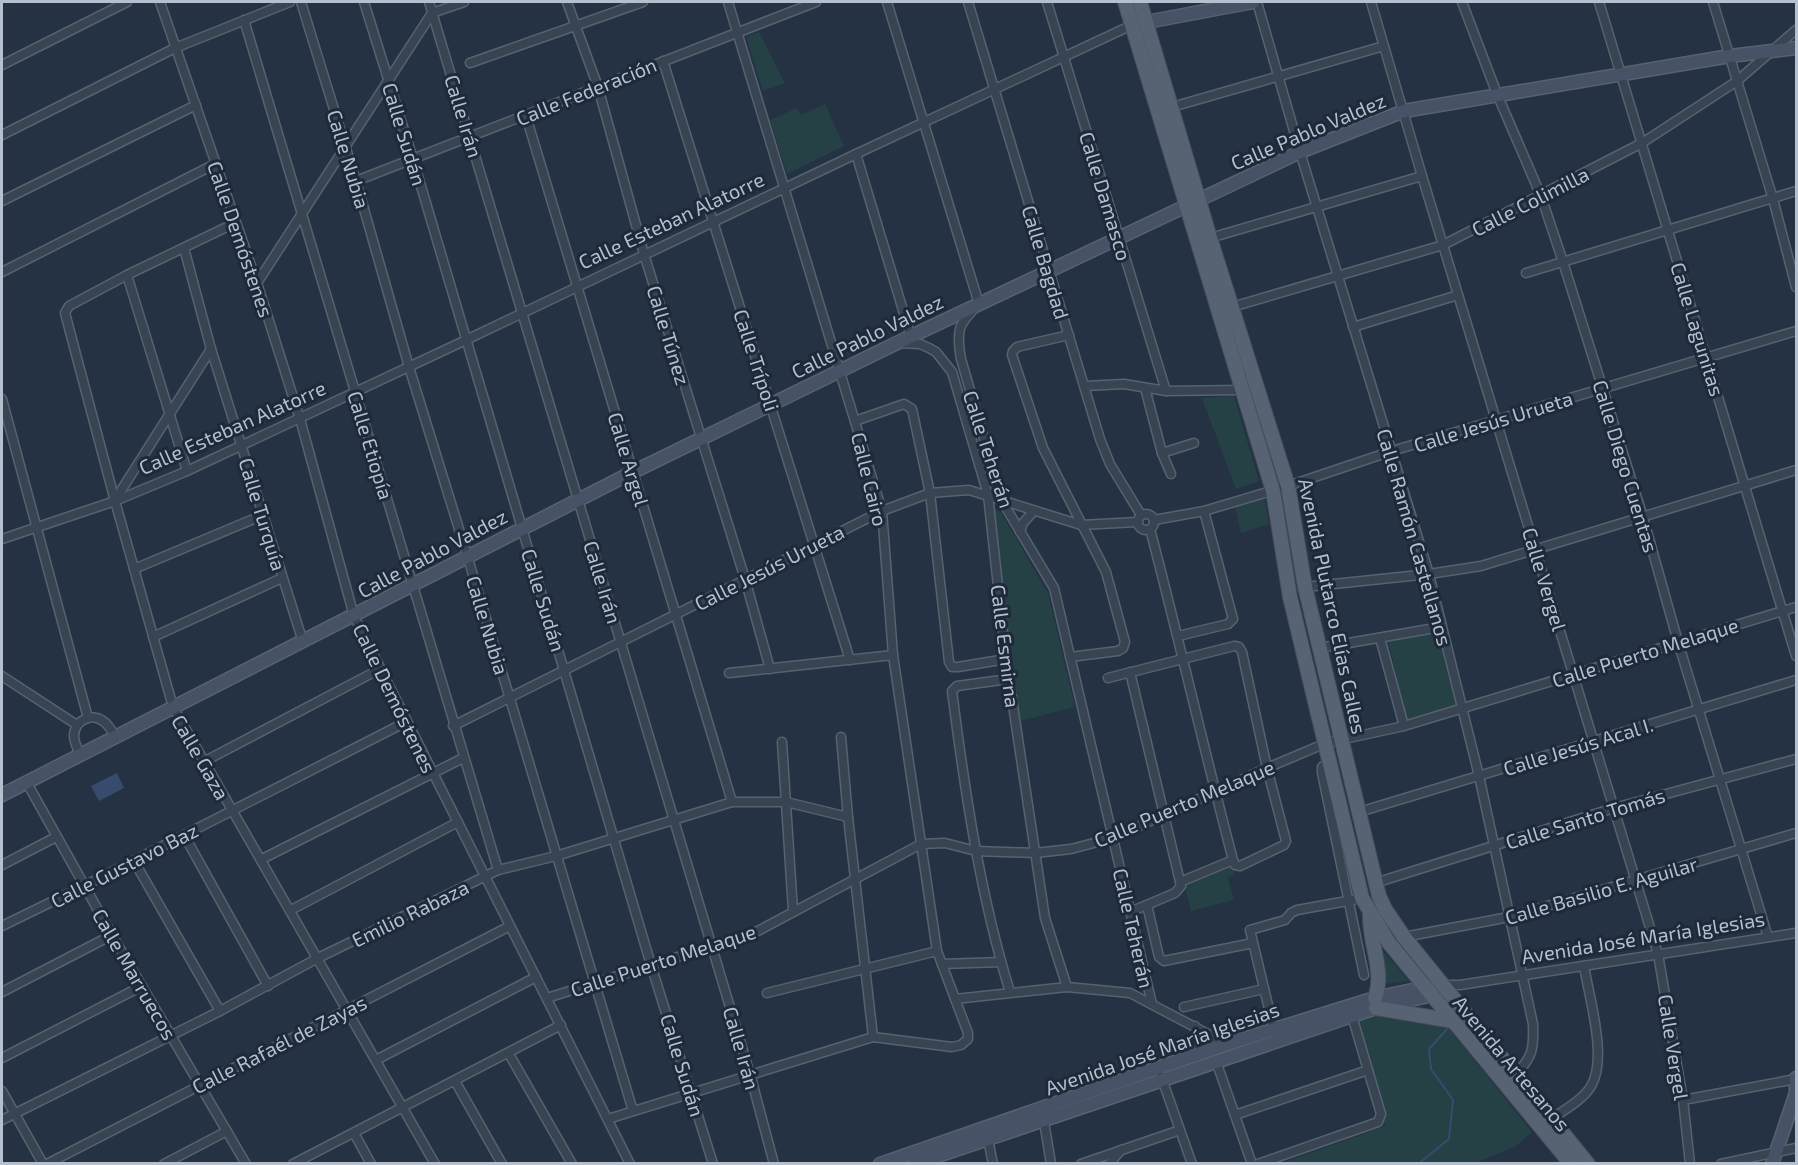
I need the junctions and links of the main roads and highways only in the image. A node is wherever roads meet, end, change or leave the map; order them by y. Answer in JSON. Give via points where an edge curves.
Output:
{"nodes":[{"id":1,"x":1125,"y":2,"type":"edge"},
{"id":2,"x":1140,"y":2,"type":"edge"},
{"id":3,"x":1139,"y":23,"type":"junction"},
{"id":4,"x":1370,"y":915,"type":"junction"},
{"id":5,"x":1428,"y":992,"type":"joint"},
{"id":6,"x":1453,"y":1021,"type":"junction"},
{"id":7,"x":1571,"y":1164,"type":"edge"},
{"id":8,"x":1588,"y":1164,"type":"edge"}],
"edges":[{"from":1,"to":3,"type":"main road","name":"Avenida Plutarco Elías Calles"},
{"from":2,"to":3,"type":"main road","name":"Avenida Plutarco Elías Calles"},
{"from":3,"to":4,"type":"main road","name":"Avenida Plutarco Elías Calles","via":[[1186,205],[1273,491],[1290,597],[1330,761],[1355,899]]},
{"from":3,"to":8,"type":"main road","name":"Avenida Plutarco Elías Calles","via":[[1172,107],[1288,486],[1305,587],[1375,883],[1385,909]]},
{"from":4,"to":5,"type":"main road","name":"Avenida Plutarco Elías Calles"},
{"from":4,"to":6,"type":"main road","via":[[1380,979],[1375,1003]]},
{"from":5,"to":6,"type":"main road","name":"Avenida Artesanos"},
{"from":6,"to":7,"type":"main road","name":"Avenida Artesanos"}]}
